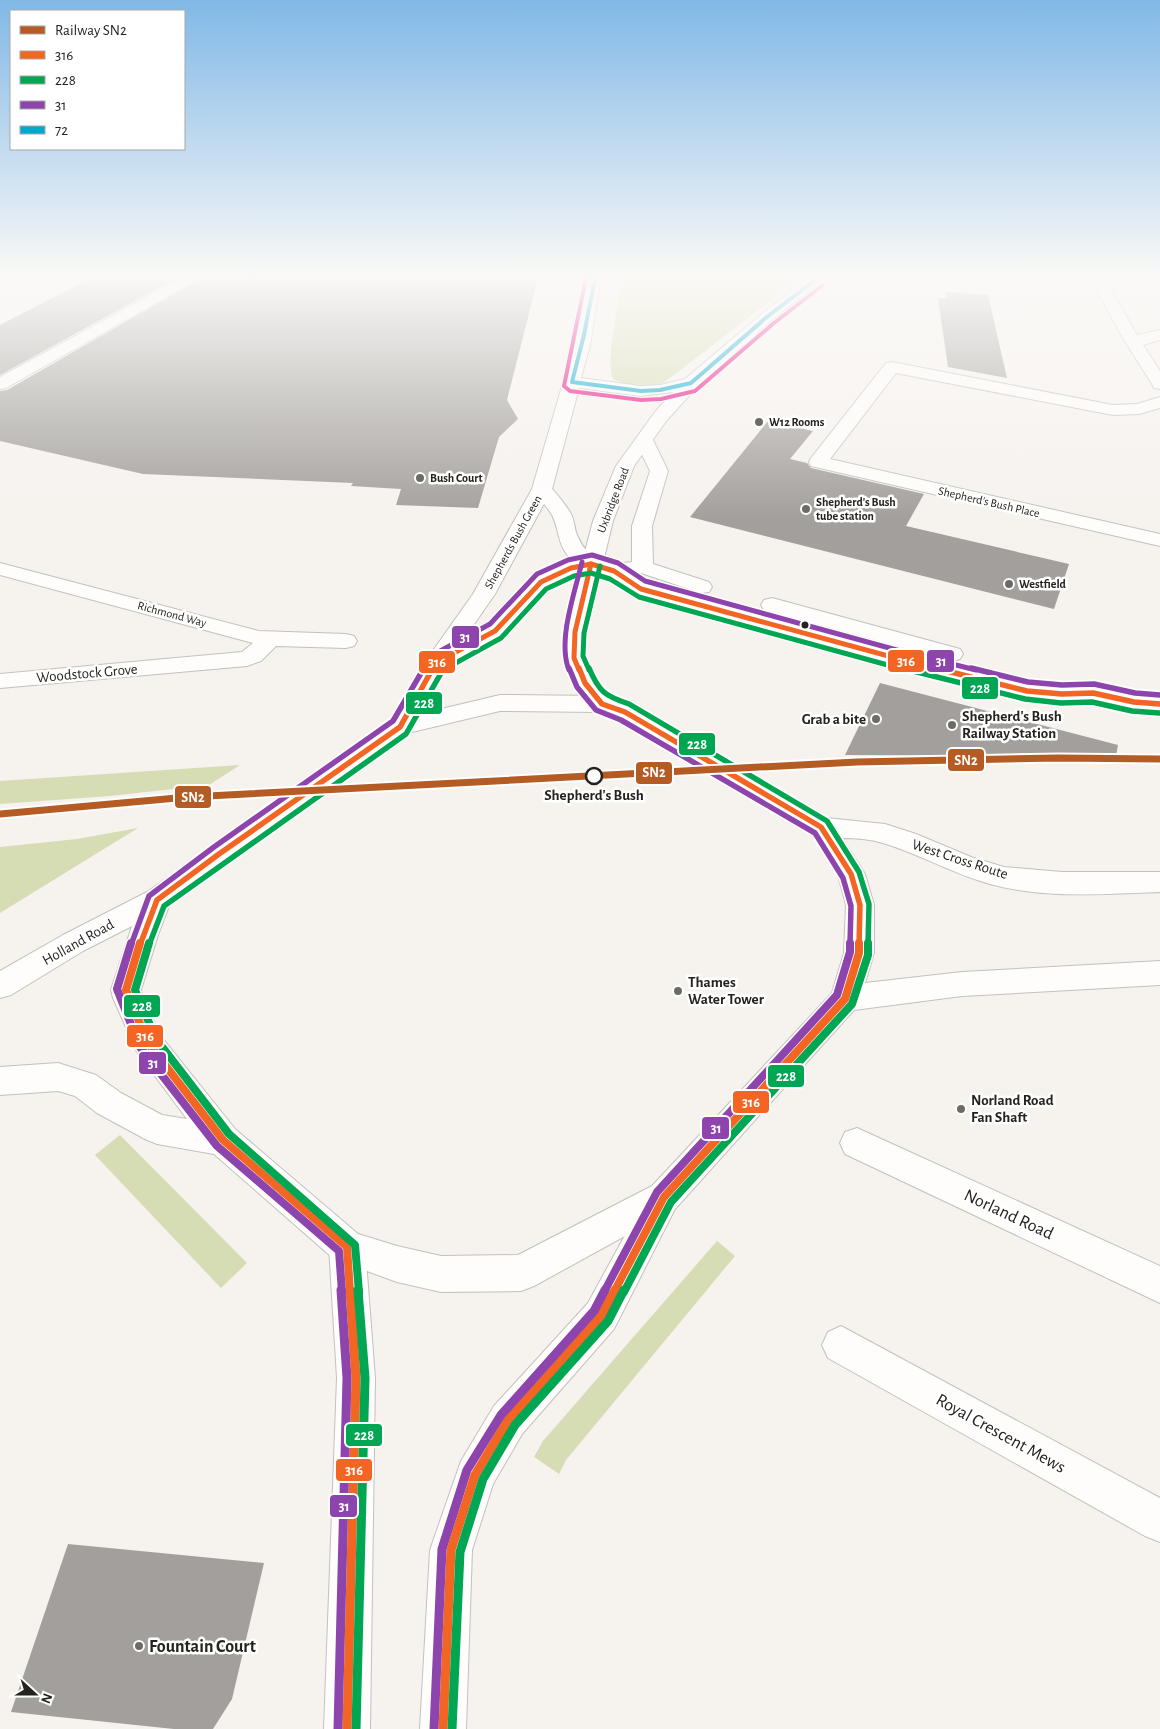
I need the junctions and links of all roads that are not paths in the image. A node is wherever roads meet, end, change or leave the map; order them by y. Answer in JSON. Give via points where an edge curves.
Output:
{"nodes":[{"id":1,"x":46,"y":359,"type":"edge"},
{"id":2,"x":578,"y":359,"type":"edge"},
{"id":3,"x":720,"y":359,"type":"edge"},
{"id":4,"x":1144,"y":359,"type":"edge"},
{"id":5,"x":572,"y":382,"type":"junction"},
{"id":6,"x":0,"y":384,"type":"edge"},
{"id":7,"x":691,"y":384,"type":"junction"},
{"id":8,"x":1160,"y":384,"type":"edge"},
{"id":9,"x":1160,"y":402,"type":"edge"},
{"id":10,"x":644,"y":440,"type":"junction"},
{"id":11,"x":542,"y":490,"type":"junction"},
{"id":12,"x":1160,"y":540,"type":"edge"},
{"id":13,"x":591,"y":564,"type":"junction"},
{"id":14,"x":643,"y":567,"type":"junction"},
{"id":15,"x":0,"y":569,"type":"edge"},
{"id":16,"x":614,"y":571,"type":"junction"},
{"id":17,"x":207,"y":624,"type":"junction"},
{"id":18,"x":268,"y":640,"type":"junction"},
{"id":19,"x":346,"y":641,"type":"dead end"},
{"id":20,"x":437,"y":662,"type":"junction"},
{"id":21,"x":174,"y":666,"type":"junction"},
{"id":22,"x":0,"y":680,"type":"edge"},
{"id":23,"x":1062,"y":694,"type":"junction"},
{"id":24,"x":602,"y":704,"type":"junction"},
{"id":25,"x":1160,"y":704,"type":"edge"},
{"id":26,"x":400,"y":727,"type":"junction"},
{"id":27,"x":821,"y":827,"type":"junction"},
{"id":28,"x":1160,"y":882,"type":"edge"},
{"id":29,"x":156,"y":900,"type":"junction"},
{"id":30,"x":1160,"y":973,"type":"edge"},
{"id":31,"x":0,"y":986,"type":"edge"},
{"id":32,"x":845,"y":1000,"type":"junction"},
{"id":33,"x":0,"y":1081,"type":"edge"},
{"id":34,"x":223,"y":1140,"type":"junction"},
{"id":35,"x":857,"y":1143,"type":"dead end"},
{"id":36,"x":664,"y":1197,"type":"junction"},
{"id":37,"x":347,"y":1247,"type":"junction"},
{"id":38,"x":1160,"y":1285,"type":"edge"},
{"id":39,"x":841,"y":1345,"type":"dead end"},
{"id":40,"x":1160,"y":1521,"type":"edge"},
{"id":41,"x":347,"y":1729,"type":"edge"},
{"id":42,"x":442,"y":1729,"type":"edge"}],
"edges":[{"from":1,"to":6,"type":"main road"},
{"from":2,"to":5,"type":"main road","name":"Shepherds Bush Green"},
{"from":3,"to":7,"type":"main road","name":"Uxbridge Road"},
{"from":4,"to":8,"type":"main road"},
{"from":5,"to":7,"type":"main road","via":[[641,392]]},
{"from":5,"to":11,"type":"main road","name":"Shepherds Bush Green"},
{"from":7,"to":10,"type":"main road","name":"Uxbridge Road"},
{"from":9,"to":12,"type":"main road","name":"Shepherd's Bush Place","via":[[1113,410],[892,368],[818,462]]},
{"from":10,"to":13,"type":"main road","name":"Uxbridge Road","via":[[625,466],[603,521]]},
{"from":10,"to":14,"type":"main road","via":[[659,471],[642,526]]},
{"from":11,"to":13,"type":"main road","via":[[562,515],[571,545]]},
{"from":11,"to":20,"type":"main road","name":"Shepherds Bush Green","via":[[484,594]]},
{"from":13,"to":16,"type":"main road"},
{"from":13,"to":20,"type":"main road","via":[[556,573],[541,582],[495,631]]},
{"from":13,"to":24,"type":"main road","name":"Uxbridge Road","via":[[575,632],[574,658],[585,683]]},
{"from":14,"to":16,"type":"main road"},
{"from":14,"to":23,"type":"main road","via":[[688,584],[1034,677]]},
{"from":15,"to":17,"type":"main road","name":"Richmond Way"},
{"from":16,"to":23,"type":"main road","via":[[641,589],[902,660],[1027,691]]},
{"from":17,"to":18,"type":"main road","name":"Richmond Way"},
{"from":17,"to":21,"type":"main road","name":"Woodstock Grove","via":[[210,636],[206,644],[189,659]]},
{"from":18,"to":19,"type":"main road","name":"Richmond Way"},
{"from":18,"to":21,"type":"main road","name":"Woodstock Grove","via":[[247,659]]},
{"from":20,"to":26,"type":"main road","name":"Shepherds Bush Green"},
{"from":21,"to":22,"type":"main road","name":"Woodstock Grove"},
{"from":23,"to":25,"type":"main road","via":[[1092,694]]},
{"from":24,"to":26,"type":"main road","via":[[500,703]]},
{"from":24,"to":27,"type":"main road","via":[[625,712]]},
{"from":26,"to":29,"type":"main road","name":"Holland Road"},
{"from":27,"to":28,"type":"main road","name":"West Cross Route","via":[[891,836],[1003,877],[1089,883]]},
{"from":27,"to":32,"type":"main road","via":[[851,874],[860,905],[859,953]]},
{"from":29,"to":31,"type":"main road","name":"Holland Road"},
{"from":29,"to":34,"type":"main road","via":[[126,990],[128,998],[148,1043]]},
{"from":30,"to":32,"type":"main road","via":[[977,982],[895,990]]},
{"from":32,"to":36,"type":"main road"},
{"from":33,"to":34,"type":"main road","via":[[58,1077],[85,1084],[110,1103],[157,1129]]},
{"from":34,"to":37,"type":"main road"},
{"from":35,"to":38,"type":"main road","name":"Norland Road"},
{"from":36,"to":37,"type":"main road","via":[[522,1273],[441,1274]]},
{"from":36,"to":42,"type":"main road","via":[[601,1316],[508,1420],[475,1475],[451,1550]]},
{"from":37,"to":41,"type":"main road","via":[[356,1412]]},
{"from":39,"to":40,"type":"main road","name":"Royal Crescent Mews"}]}
